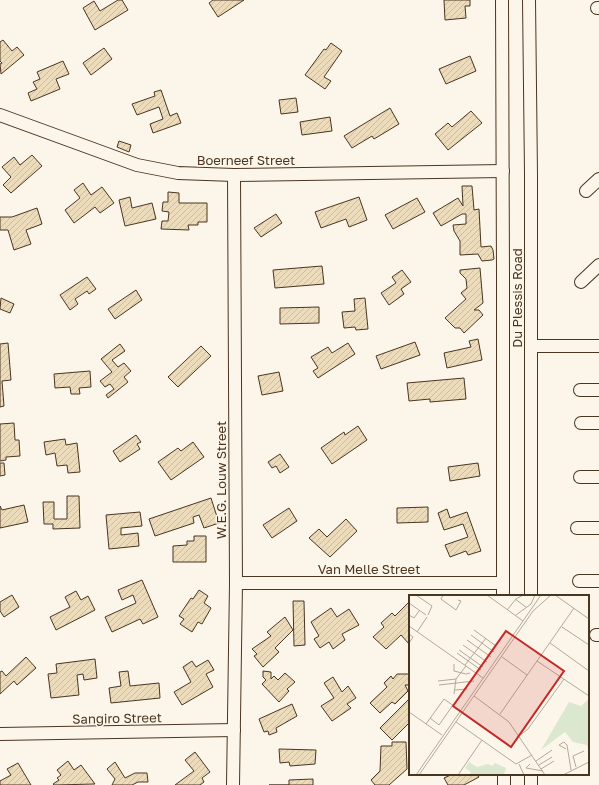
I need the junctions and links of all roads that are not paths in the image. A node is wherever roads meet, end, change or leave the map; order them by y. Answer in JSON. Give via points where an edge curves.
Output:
{"nodes":[{"id":1,"x":502,"y":0,"type":"edge"},
{"id":2,"x":529,"y":0,"type":"edge"},
{"id":3,"x":0,"y":115,"type":"edge"},
{"id":4,"x":502,"y":171,"type":"junction"},
{"id":5,"x":234,"y":175,"type":"junction"},
{"id":6,"x":599,"y":179,"type":"edge"},
{"id":7,"x":586,"y":191,"type":"dead end"},
{"id":8,"x":599,"y":265,"type":"edge"},
{"id":9,"x":581,"y":282,"type":"dead end"},
{"id":10,"x":531,"y":346,"type":"junction"},
{"id":11,"x":599,"y":346,"type":"edge"},
{"id":12,"x":580,"y":390,"type":"dead end"},
{"id":13,"x":599,"y":390,"type":"edge"},
{"id":14,"x":581,"y":423,"type":"dead end"},
{"id":15,"x":599,"y":423,"type":"edge"},
{"id":16,"x":580,"y":477,"type":"dead end"},
{"id":17,"x":599,"y":477,"type":"edge"},
{"id":18,"x":577,"y":528,"type":"dead end"},
{"id":19,"x":599,"y":528,"type":"edge"},
{"id":20,"x":578,"y":581,"type":"dead end"},
{"id":21,"x":599,"y":582,"type":"edge"},
{"id":22,"x":236,"y":583,"type":"junction"},
{"id":23,"x":502,"y":583,"type":"junction"},
{"id":24,"x":503,"y":595,"type":"edge"},
{"id":25,"x":531,"y":595,"type":"edge"},
{"id":26,"x":234,"y":730,"type":"junction"},
{"id":27,"x":0,"y":734,"type":"edge"},
{"id":28,"x":233,"y":785,"type":"edge"}],
"edges":[{"from":1,"to":4,"type":"street","name":"Du Plessis Road"},
{"from":2,"to":10,"type":"street","name":"Du Plessis Road"},
{"from":3,"to":5,"type":"street","name":"Boerneef Street","via":[[137,166],[178,173]]},
{"from":4,"to":5,"type":"street","name":"Boerneef Street"},
{"from":4,"to":23,"type":"street","name":"Du Plessis Road"},
{"from":5,"to":22,"type":"street","name":"W.E.G. Louw Street"},
{"from":6,"to":7,"type":"street"},
{"from":8,"to":9,"type":"street"},
{"from":10,"to":11,"type":"street"},
{"from":10,"to":25,"type":"street","name":"Du Plessis Road"},
{"from":12,"to":13,"type":"street"},
{"from":14,"to":15,"type":"street"},
{"from":16,"to":17,"type":"street"},
{"from":18,"to":19,"type":"street"},
{"from":20,"to":21,"type":"street"},
{"from":22,"to":23,"type":"street","name":"Van Melle Street"},
{"from":22,"to":26,"type":"street","name":"W.E.G. Louw Street"},
{"from":23,"to":24,"type":"street","name":"Du Plessis Road"},
{"from":26,"to":27,"type":"street","name":"Sangiro Street"},
{"from":26,"to":28,"type":"street","name":"W.E.G. Louw Street"}]}
